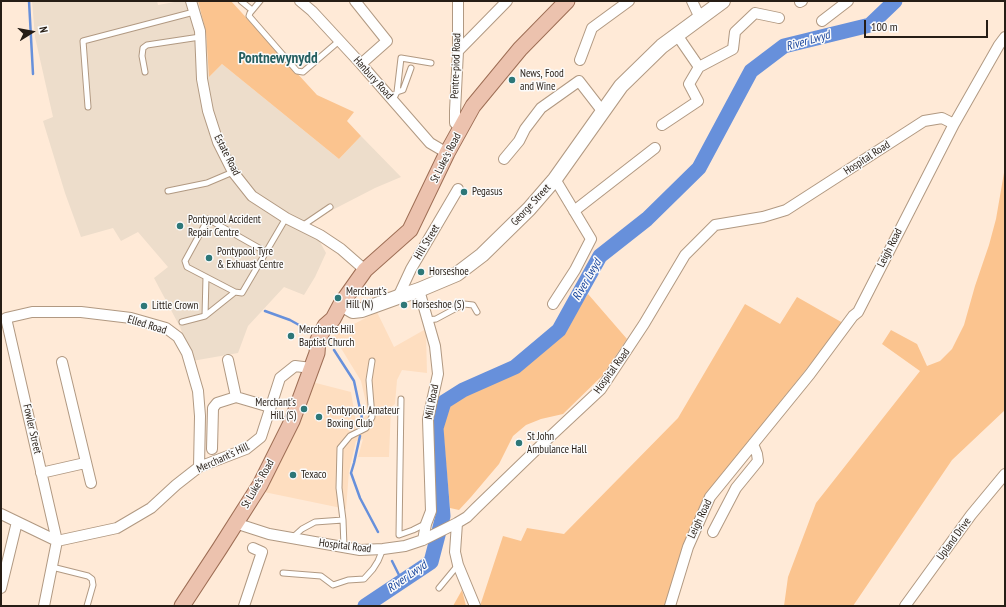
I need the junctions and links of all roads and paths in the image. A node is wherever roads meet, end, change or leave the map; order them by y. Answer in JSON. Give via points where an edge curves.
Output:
{"nodes":[{"id":1,"x":191,"y":1,"type":"edge"},
{"id":2,"x":241,"y":1,"type":"edge"},
{"id":3,"x":260,"y":1,"type":"edge"},
{"id":4,"x":300,"y":1,"type":"edge"},
{"id":5,"x":355,"y":1,"type":"edge"},
{"id":6,"x":458,"y":1,"type":"edge"},
{"id":7,"x":506,"y":1,"type":"edge"},
{"id":8,"x":567,"y":1,"type":"edge"},
{"id":9,"x":629,"y":1,"type":"edge"},
{"id":10,"x":692,"y":1,"type":"edge"},
{"id":11,"x":723,"y":1,"type":"edge"},
{"id":12,"x":848,"y":1,"type":"edge"},
{"id":13,"x":252,"y":10,"type":"junction"},
{"id":14,"x":194,"y":12,"type":"junction"},
{"id":15,"x":700,"y":18,"type":"junction"},
{"id":16,"x":779,"y":18,"type":"dead end"},
{"id":17,"x":822,"y":20,"type":"dead end"},
{"id":18,"x":677,"y":35,"type":"junction"},
{"id":19,"x":200,"y":37,"type":"junction"},
{"id":20,"x":1005,"y":37,"type":"edge"},
{"id":21,"x":339,"y":41,"type":"junction"},
{"id":22,"x":458,"y":51,"type":"junction"},
{"id":23,"x":580,"y":60,"type":"dead end"},
{"id":24,"x":431,"y":63,"type":"dead end"},
{"id":25,"x":361,"y":64,"type":"junction"},
{"id":26,"x":699,"y":67,"type":"junction"},
{"id":27,"x":411,"y":68,"type":"dead end"},
{"id":28,"x":145,"y":72,"type":"dead end"},
{"id":29,"x":395,"y":96,"type":"junction"},
{"id":30,"x":88,"y":107,"type":"dead end"},
{"id":31,"x":603,"y":112,"type":"junction"},
{"id":32,"x":662,"y":124,"type":"dead end"},
{"id":33,"x":954,"y":124,"type":"junction"},
{"id":34,"x":461,"y":128,"type":"junction"},
{"id":35,"x":655,"y":148,"type":"dead end"},
{"id":36,"x":447,"y":153,"type":"junction"},
{"id":37,"x":504,"y":159,"type":"dead end"},
{"id":38,"x":233,"y":172,"type":"junction"},
{"id":39,"x":555,"y":179,"type":"junction"},
{"id":40,"x":458,"y":189,"type":"dead end"},
{"id":41,"x":168,"y":190,"type":"dead end"},
{"id":42,"x":330,"y":207,"type":"dead end"},
{"id":43,"x":574,"y":211,"type":"junction"},
{"id":44,"x":286,"y":218,"type":"junction"},
{"id":45,"x":302,"y":226,"type":"junction"},
{"id":46,"x":266,"y":252,"type":"junction"},
{"id":47,"x":365,"y":270,"type":"junction"},
{"id":48,"x":206,"y":278,"type":"junction"},
{"id":49,"x":419,"y":290,"type":"junction"},
{"id":50,"x":234,"y":292,"type":"junction"},
{"id":51,"x":398,"y":297,"type":"junction"},
{"id":52,"x":341,"y":304,"type":"junction"},
{"id":53,"x":553,"y":304,"type":"dead end"},
{"id":54,"x":478,"y":312,"type":"dead end"},
{"id":55,"x":205,"y":316,"type":"junction"},
{"id":56,"x":6,"y":318,"type":"joint"},
{"id":57,"x":428,"y":320,"type":"junction"},
{"id":58,"x":182,"y":322,"type":"dead end"},
{"id":59,"x":228,"y":360,"type":"dead end"},
{"id":60,"x":372,"y":361,"type":"dead end"},
{"id":61,"x":62,"y":362,"type":"dead end"},
{"id":62,"x":311,"y":368,"type":"junction"},
{"id":63,"x":236,"y":397,"type":"junction"},
{"id":64,"x":401,"y":399,"type":"dead end"},
{"id":65,"x":270,"y":407,"type":"junction"},
{"id":66,"x":753,"y":444,"type":"junction"},
{"id":67,"x":212,"y":449,"type":"dead end"},
{"id":68,"x":85,"y":463,"type":"junction"},
{"id":69,"x":199,"y":467,"type":"junction"},
{"id":70,"x":41,"y":472,"type":"junction"},
{"id":71,"x":1005,"y":474,"type":"edge"},
{"id":72,"x":90,"y":484,"type":"dead end"},
{"id":73,"x":1,"y":514,"type":"edge"},
{"id":74,"x":343,"y":520,"type":"junction"},
{"id":75,"x":18,"y":522,"type":"junction"},
{"id":76,"x":235,"y":523,"type":"junction"},
{"id":77,"x":426,"y":524,"type":"junction"},
{"id":78,"x":454,"y":524,"type":"junction"},
{"id":79,"x":714,"y":532,"type":"dead end"},
{"id":80,"x":292,"y":538,"type":"junction"},
{"id":81,"x":423,"y":540,"type":"junction"},
{"id":82,"x":57,"y":541,"type":"junction"},
{"id":83,"x":344,"y":547,"type":"junction"},
{"id":84,"x":252,"y":548,"type":"dead end"},
{"id":85,"x":383,"y":549,"type":"junction"},
{"id":86,"x":458,"y":565,"type":"junction"},
{"id":87,"x":52,"y":567,"type":"junction"},
{"id":88,"x":283,"y":573,"type":"dead end"},
{"id":89,"x":1,"y":588,"type":"edge"},
{"id":90,"x":439,"y":588,"type":"dead end"},
{"id":91,"x":44,"y":606,"type":"edge"},
{"id":92,"x":87,"y":606,"type":"edge"},
{"id":93,"x":182,"y":606,"type":"edge"},
{"id":94,"x":244,"y":606,"type":"edge"},
{"id":95,"x":475,"y":606,"type":"edge"},
{"id":96,"x":670,"y":606,"type":"edge"},
{"id":97,"x":905,"y":606,"type":"edge"}],
"edges":[{"from":1,"to":14,"type":"street","name":"Estate Road"},
{"from":2,"to":13,"type":"lane"},
{"from":3,"to":13,"type":"lane"},
{"from":4,"to":21,"type":"street","name":"Hanbury Road"},
{"from":5,"to":25,"type":"street","via":[[387,41]]},
{"from":6,"to":22,"type":"street","name":"Pentre-piod Road"},
{"from":7,"to":22,"type":"street"},
{"from":8,"to":34,"type":"main road","name":"St Luke's Road","via":[[473,106]]},
{"from":9,"to":23,"type":"street","via":[[592,28]]},
{"from":10,"to":15,"type":"street"},
{"from":11,"to":15,"type":"main road","name":"George Street"},
{"from":12,"to":17,"type":"street"},
{"from":13,"to":21,"type":"lane","via":[[249,16],[297,71],[303,72]]},
{"from":14,"to":19,"type":"street","name":"Estate Road"},
{"from":14,"to":30,"type":"lane","via":[[83,41]]},
{"from":15,"to":18,"type":"main road","name":"George Street"},
{"from":16,"to":26,"type":"street","via":[[756,13],[735,32],[733,49]]},
{"from":18,"to":26,"type":"street"},
{"from":18,"to":31,"type":"main road","name":"George Street","via":[[621,86]]},
{"from":19,"to":28,"type":"lane","via":[[147,45],[143,48],[142,56]]},
{"from":19,"to":38,"type":"street","name":"Estate Road","via":[[202,79],[208,111],[218,142]]},
{"from":20,"to":33,"type":"street","name":"Leigh Road"},
{"from":21,"to":25,"type":"street","name":"Hanbury Road"},
{"from":22,"to":34,"type":"street","name":"Pentre-piod Road","via":[[454,111],[455,123]]},
{"from":24,"to":29,"type":"lane","via":[[400,58]]},
{"from":25,"to":29,"type":"street","name":"Hanbury Road"},
{"from":26,"to":32,"type":"street","via":[[689,84],[698,101]]},
{"from":27,"to":29,"type":"lane","via":[[403,90]]},
{"from":29,"to":36,"type":"street","name":"Hanbury Road","via":[[430,143]]},
{"from":31,"to":37,"type":"street","via":[[579,81],[541,108]]},
{"from":31,"to":39,"type":"main road","name":"George Street"},
{"from":33,"to":66,"type":"street","name":"Leigh Road","via":[[858,312]]},
{"from":33,"to":78,"type":"street","name":"Hospital Road","via":[[942,118],[924,121],[786,210],[763,217],[715,225],[685,255],[601,389],[467,517]]},
{"from":34,"to":36,"type":"main road","name":"St Luke's Road"},
{"from":35,"to":43,"type":"street"},
{"from":36,"to":47,"type":"main road","name":"St Luke's Road","via":[[410,230]]},
{"from":38,"to":41,"type":"lane","via":[[207,184]]},
{"from":38,"to":44,"type":"street","name":"Estate Road","via":[[252,196]]},
{"from":39,"to":43,"type":"street"},
{"from":39,"to":49,"type":"main road","name":"George Street","via":[[529,209],[482,255],[457,274]]},
{"from":40,"to":51,"type":"street","name":"Hill Street","via":[[410,269]]},
{"from":42,"to":45,"type":"lane"},
{"from":43,"to":53,"type":"street","via":[[591,239]]},
{"from":44,"to":45,"type":"street","name":"Estate Road"},
{"from":44,"to":46,"type":"lane"},
{"from":45,"to":47,"type":"street","name":"Estate Road","via":[[341,249]]},
{"from":46,"to":48,"type":"lane","via":[[208,219],[185,261],[187,266]]},
{"from":46,"to":50,"type":"lane","via":[[242,293]]},
{"from":47,"to":52,"type":"main road","name":"St Luke's Road"},
{"from":48,"to":50,"type":"lane"},
{"from":48,"to":55,"type":"lane"},
{"from":49,"to":51,"type":"main road","name":"George Street"},
{"from":49,"to":57,"type":"street","name":"Mill Road"},
{"from":50,"to":55,"type":"lane"},
{"from":51,"to":52,"type":"main road","name":"George Street","via":[[362,310],[353,311]]},
{"from":52,"to":62,"type":"main road","name":"St Luke's Road","via":[[318,340],[317,353]]},
{"from":54,"to":57,"type":"lane","via":[[473,305],[464,304],[436,319]]},
{"from":55,"to":58,"type":"lane"},
{"from":56,"to":69,"type":"street","name":"Elled Road","via":[[32,312],[81,312],[131,318],[166,328],[178,337],[198,391]]},
{"from":56,"to":70,"type":"street","name":"Fowler Street"},
{"from":57,"to":77,"type":"street","name":"Mill Road","via":[[435,346],[438,374],[428,419],[431,511]]},
{"from":59,"to":63,"type":"street"},
{"from":60,"to":74,"type":"lane","via":[[368,380],[372,417],[366,428],[350,436],[340,448],[339,488]]},
{"from":61,"to":68,"type":"street"},
{"from":62,"to":65,"type":"street","name":"Merchant's Hill","via":[[294,366],[280,378]]},
{"from":62,"to":76,"type":"main road","name":"St Luke's Road","via":[[286,433],[260,485]]},
{"from":63,"to":65,"type":"street"},
{"from":63,"to":67,"type":"street","via":[[218,403],[213,408]]},
{"from":64,"to":77,"type":"lane","via":[[399,535]]},
{"from":65,"to":69,"type":"street","name":"Merchant's Hill","via":[[261,437],[246,449]]},
{"from":66,"to":79,"type":"street","name":"Leigh Road","via":[[758,461],[736,488]]},
{"from":66,"to":96,"type":"street","name":"Leigh Road","via":[[710,497],[688,546]]},
{"from":68,"to":70,"type":"street"},
{"from":68,"to":72,"type":"street"},
{"from":69,"to":82,"type":"street","name":"Merchant's Hill","via":[[151,508],[117,528]]},
{"from":70,"to":82,"type":"street","name":"Fowler Street"},
{"from":71,"to":97,"type":"street","name":"Upland Drive","via":[[971,515]]},
{"from":73,"to":75,"type":"street"},
{"from":74,"to":80,"type":"lane","via":[[315,522]]},
{"from":74,"to":83,"type":"lane"},
{"from":75,"to":82,"type":"street"},
{"from":75,"to":89,"type":"street"},
{"from":76,"to":80,"type":"street","name":"Hospital Road"},
{"from":76,"to":93,"type":"main road","name":"St Luke's Road"},
{"from":77,"to":81,"type":"street","name":"Mill Road"},
{"from":78,"to":81,"type":"street","name":"Hospital Road"},
{"from":78,"to":86,"type":"street"},
{"from":80,"to":83,"type":"street","name":"Hospital Road"},
{"from":81,"to":85,"type":"street","name":"Hospital Road"},
{"from":82,"to":87,"type":"street"},
{"from":83,"to":85,"type":"street","name":"Hospital Road","via":[[360,550]]},
{"from":84,"to":94,"type":"street","via":[[262,552]]},
{"from":85,"to":88,"type":"lane","via":[[378,561],[364,578],[334,585],[321,576]]},
{"from":86,"to":90,"type":"lane"},
{"from":86,"to":95,"type":"street"},
{"from":87,"to":91,"type":"street"},
{"from":87,"to":92,"type":"lane","via":[[92,579],[93,585]]}]}
